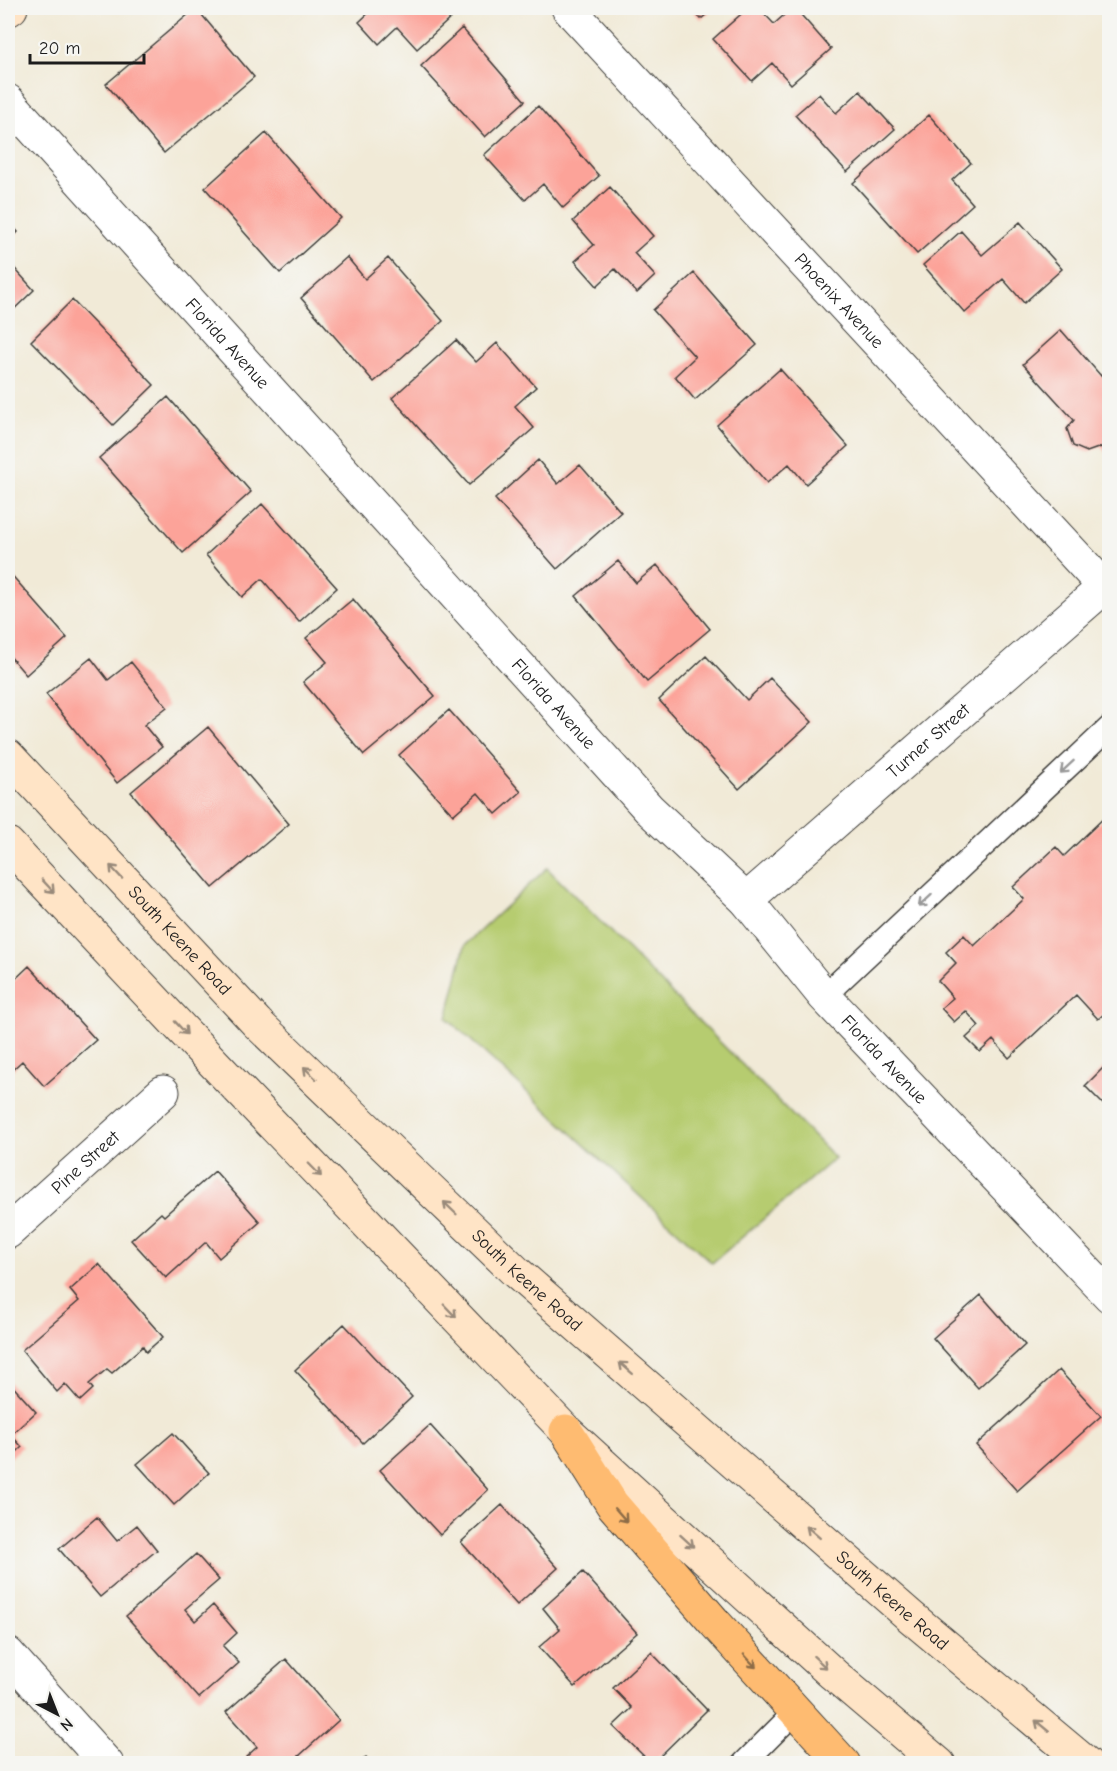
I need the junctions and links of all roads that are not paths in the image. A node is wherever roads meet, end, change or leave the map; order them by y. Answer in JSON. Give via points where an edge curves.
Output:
{"nodes":[{"id":1,"x":568,"y":8,"type":"edge"},
{"id":2,"x":8,"y":101,"type":"edge"},
{"id":3,"x":1108,"y":587,"type":"edge"},
{"id":4,"x":1110,"y":727,"type":"edge"},
{"id":5,"x":8,"y":756,"type":"edge"},
{"id":6,"x":8,"y":844,"type":"edge"},
{"id":7,"x":746,"y":900,"type":"junction"},
{"id":8,"x":824,"y":996,"type":"junction"},
{"id":9,"x":164,"y":1092,"type":"dead end"},
{"id":10,"x":8,"y":1232,"type":"edge"},
{"id":11,"x":1110,"y":1296,"type":"edge"},
{"id":12,"x":566,"y":1431,"type":"junction"},
{"id":13,"x":8,"y":1654,"type":"edge"},
{"id":14,"x":796,"y":1711,"type":"junction"},
{"id":15,"x":107,"y":1764,"type":"edge"},
{"id":16,"x":743,"y":1764,"type":"edge"},
{"id":17,"x":844,"y":1764,"type":"edge"},
{"id":18,"x":939,"y":1764,"type":"edge"},
{"id":19,"x":1087,"y":1764,"type":"edge"}],
"edges":[{"from":1,"to":3,"type":"street","name":"Phoenix Avenue"},
{"from":2,"to":7,"type":"street","name":"Florida Avenue","via":[[649,809]]},
{"from":3,"to":7,"type":"street","name":"Turner Street"},
{"from":4,"to":8,"type":"lane","one_way":true},
{"from":19,"to":5,"type":"main road","name":"South Keene Road","one_way":true,"via":[[911,1617],[516,1272],[257,1023]]},
{"from":6,"to":12,"type":"main road","one_way":true},
{"from":7,"to":8,"type":"street","name":"Florida Avenue"},
{"from":8,"to":11,"type":"street","name":"Florida Avenue"},
{"from":9,"to":10,"type":"street","name":"Pine Street"},
{"from":12,"to":14,"type":"main road","one_way":true,"via":[[612,1504]]},
{"from":12,"to":18,"type":"main road","one_way":true,"via":[[833,1674]]},
{"from":13,"to":15,"type":"street"},
{"from":14,"to":16,"type":"lane"},
{"from":14,"to":17,"type":"main road"}]}
